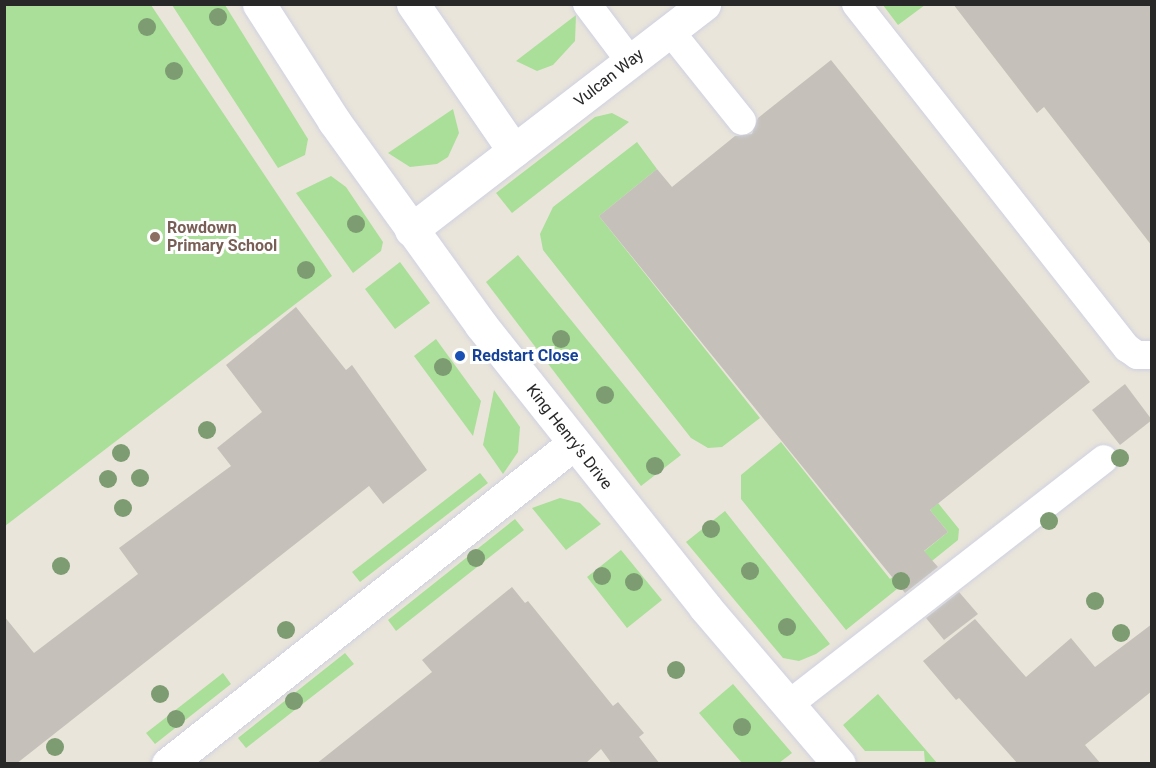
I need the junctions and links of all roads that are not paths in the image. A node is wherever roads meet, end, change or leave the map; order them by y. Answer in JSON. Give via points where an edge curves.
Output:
{"nodes":[{"id":1,"x":259,"y":4,"type":"edge"},
{"id":2,"x":413,"y":4,"type":"edge"},
{"id":3,"x":587,"y":4,"type":"edge"},
{"id":4,"x":704,"y":4,"type":"edge"},
{"id":5,"x":856,"y":4,"type":"edge"},
{"id":6,"x":670,"y":31,"type":"junction"},
{"id":7,"x":630,"y":61,"type":"junction"},
{"id":8,"x":742,"y":121,"type":"dead end"},
{"id":9,"x":514,"y":151,"type":"junction"},
{"id":10,"x":411,"y":230,"type":"junction"},
{"id":11,"x":1152,"y":355,"type":"edge"},
{"id":12,"x":573,"y":444,"type":"junction"},
{"id":13,"x":1104,"y":459,"type":"dead end"},
{"id":14,"x":788,"y":705,"type":"junction"},
{"id":15,"x":168,"y":764,"type":"edge"},
{"id":16,"x":839,"y":764,"type":"edge"}],
"edges":[{"from":1,"to":10,"type":"street","name":"King Henry's Drive"},
{"from":2,"to":9,"type":"street"},
{"from":3,"to":7,"type":"lane"},
{"from":4,"to":6,"type":"street","name":"Vulcan Way"},
{"from":5,"to":11,"type":"lane","via":[[1127,348],[1137,355]]},
{"from":6,"to":7,"type":"street","name":"Vulcan Way"},
{"from":6,"to":8,"type":"lane"},
{"from":7,"to":9,"type":"street","name":"Vulcan Way"},
{"from":9,"to":10,"type":"street","name":"Vulcan Way"},
{"from":10,"to":12,"type":"street","name":"King Henry's Drive"},
{"from":12,"to":14,"type":"street","name":"King Henry's Drive"},
{"from":12,"to":15,"type":"street"},
{"from":13,"to":14,"type":"lane"},
{"from":14,"to":16,"type":"street","name":"King Henry's Drive"}]}
